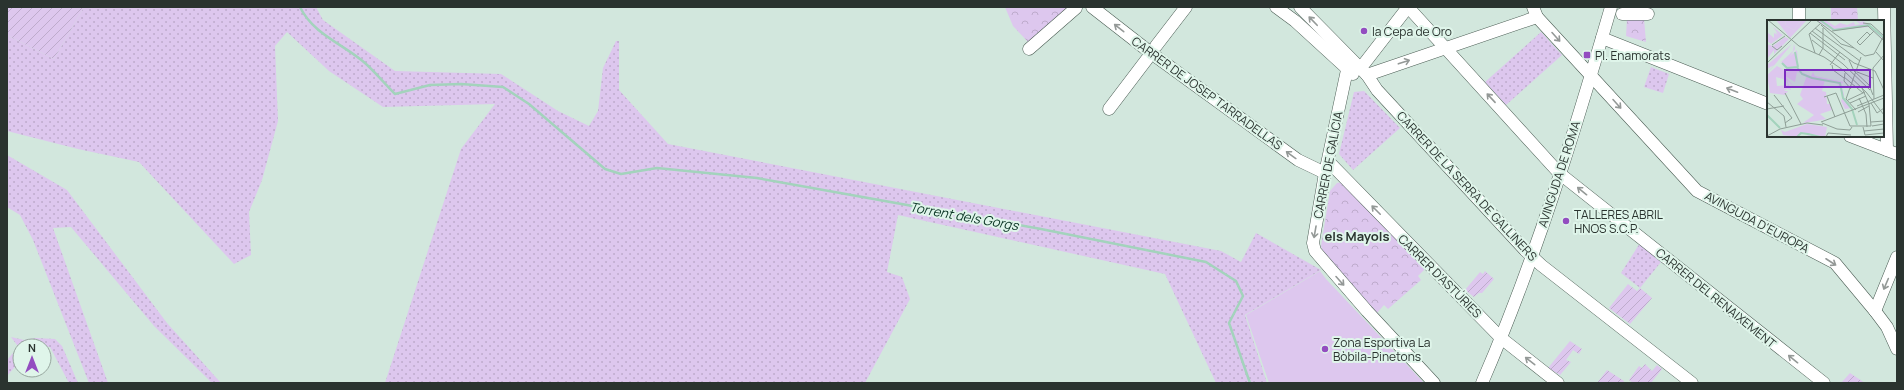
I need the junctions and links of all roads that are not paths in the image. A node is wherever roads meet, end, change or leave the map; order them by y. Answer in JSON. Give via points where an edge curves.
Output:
{"nodes":[{"id":1,"x":1092,"y":7,"type":"edge"},
{"id":2,"x":1186,"y":7,"type":"edge"},
{"id":3,"x":1276,"y":7,"type":"edge"},
{"id":4,"x":1300,"y":7,"type":"edge"},
{"id":5,"x":1408,"y":7,"type":"edge"},
{"id":6,"x":1611,"y":7,"type":"edge"},
{"id":7,"x":1799,"y":7,"type":"edge"},
{"id":8,"x":1884,"y":7,"type":"edge"},
{"id":9,"x":1076,"y":8,"type":"dead end"},
{"id":10,"x":1535,"y":12,"type":"edge"},
{"id":11,"x":1622,"y":14,"type":"dead end"},
{"id":12,"x":1648,"y":14,"type":"dead end"},
{"id":13,"x":1799,"y":20,"type":"edge"},
{"id":14,"x":1321,"y":38,"type":"junction"},
{"id":15,"x":1602,"y":38,"type":"junction"},
{"id":16,"x":1156,"y":46,"type":"dead end"},
{"id":17,"x":1445,"y":48,"type":"junction"},
{"id":18,"x":1030,"y":49,"type":"dead end"},
{"id":19,"x":1147,"y":59,"type":"dead end"},
{"id":20,"x":1347,"y":70,"type":"junction"},
{"id":21,"x":1364,"y":72,"type":"junction"},
{"id":22,"x":1591,"y":76,"type":"junction"},
{"id":23,"x":1378,"y":90,"type":"junction"},
{"id":24,"x":1767,"y":104,"type":"edge"},
{"id":25,"x":1109,"y":109,"type":"dead end"},
{"id":26,"x":1853,"y":137,"type":"edge"},
{"id":27,"x":1892,"y":152,"type":"edge"},
{"id":28,"x":1327,"y":167,"type":"junction"},
{"id":29,"x":1559,"y":172,"type":"junction"},
{"id":30,"x":1532,"y":256,"type":"junction"},
{"id":31,"x":1897,"y":258,"type":"edge"},
{"id":32,"x":1875,"y":311,"type":"junction"},
{"id":33,"x":1892,"y":325,"type":"edge"},
{"id":34,"x":1501,"y":338,"type":"junction"},
{"id":35,"x":1897,"y":349,"type":"edge"},
{"id":36,"x":1434,"y":383,"type":"edge"},
{"id":37,"x":1482,"y":383,"type":"edge"},
{"id":38,"x":1558,"y":383,"type":"edge"},
{"id":39,"x":1692,"y":383,"type":"edge"},
{"id":40,"x":1824,"y":383,"type":"edge"}],
"edges":[{"from":28,"to":1,"type":"street","name":"CARRER DE JOSEP TARRADELLAS","one_way":true,"via":[[1298,160]]},
{"from":2,"to":16,"type":"street"},
{"from":3,"to":14,"type":"street","name":"CARRER DE LA SERRA DE GALLINERS"},
{"from":14,"to":4,"type":"street","name":"CARRER DE LA SERRA DE GALLINERS","one_way":true},
{"from":5,"to":17,"type":"street","name":"CARRER DEL RENAIXEMENT"},
{"from":5,"to":21,"type":"street"},
{"from":6,"to":15,"type":"street","name":"AVINGUDA DE ROMA"},
{"from":7,"to":13,"type":"street"},
{"from":8,"to":27,"type":"street"},
{"from":9,"to":18,"type":"street"},
{"from":10,"to":17,"type":"street"},
{"from":10,"to":22,"type":"street","name":"AVINGUDA D'EUROPA","one_way":true},
{"from":11,"to":12,"type":"street"},
{"from":14,"to":20,"type":"street","name":"CARRER DE LA SERRA DE GALLINERS"},
{"from":14,"to":21,"type":"street","name":"CARRER DE LA SERRA DE GALLINERS"},
{"from":15,"to":22,"type":"street","name":"AVINGUDA DE ROMA"},
{"from":24,"to":15,"type":"street","one_way":true},
{"from":21,"to":17,"type":"street","one_way":true},
{"from":29,"to":17,"type":"street","name":"CARRER DEL RENAIXEMENT","one_way":true},
{"from":19,"to":25,"type":"street"},
{"from":20,"to":21,"type":"street","via":[[1350,66]]},
{"from":20,"to":23,"type":"street","name":"CARRER DE LA SERRA DE GALLINERS"},
{"from":20,"to":28,"type":"street","name":"CARRER DE GALÍCIA"},
{"from":21,"to":23,"type":"street","name":"CARRER DE LA SERRA DE GALLINERS"},
{"from":22,"to":29,"type":"street","name":"AVINGUDA DE ROMA"},
{"from":22,"to":32,"type":"street","name":"AVINGUDA D'EUROPA","one_way":true,"via":[[1697,191],[1835,263]]},
{"from":23,"to":30,"type":"street","name":"CARRER DE LA SERRA DE GALLINERS"},
{"from":26,"to":27,"type":"street"},
{"from":34,"to":28,"type":"street","name":"CARRER D'ASTÚRIES","one_way":true},
{"from":28,"to":36,"type":"street","name":"CARRER DE GALÍCIA","one_way":true,"via":[[1313,243],[1314,251]]},
{"from":29,"to":30,"type":"street","name":"AVINGUDA DE ROMA"},
{"from":40,"to":29,"type":"street","name":"CARRER DEL RENAIXEMENT","one_way":true},
{"from":30,"to":34,"type":"street","name":"AVINGUDA DE ROMA"},
{"from":30,"to":39,"type":"street","name":"CARRER DE LA SERRA DE GALLINERS"},
{"from":31,"to":32,"type":"street","one_way":true},
{"from":32,"to":33,"type":"street","name":"AVINGUDA D'EUROPA"},
{"from":33,"to":35,"type":"street","name":"AVINGUDA D'EUROPA"},
{"from":34,"to":37,"type":"street","name":"AVINGUDA DE ROMA"},
{"from":38,"to":34,"type":"street","name":"CARRER D'ASTÚRIES","one_way":true}]}
